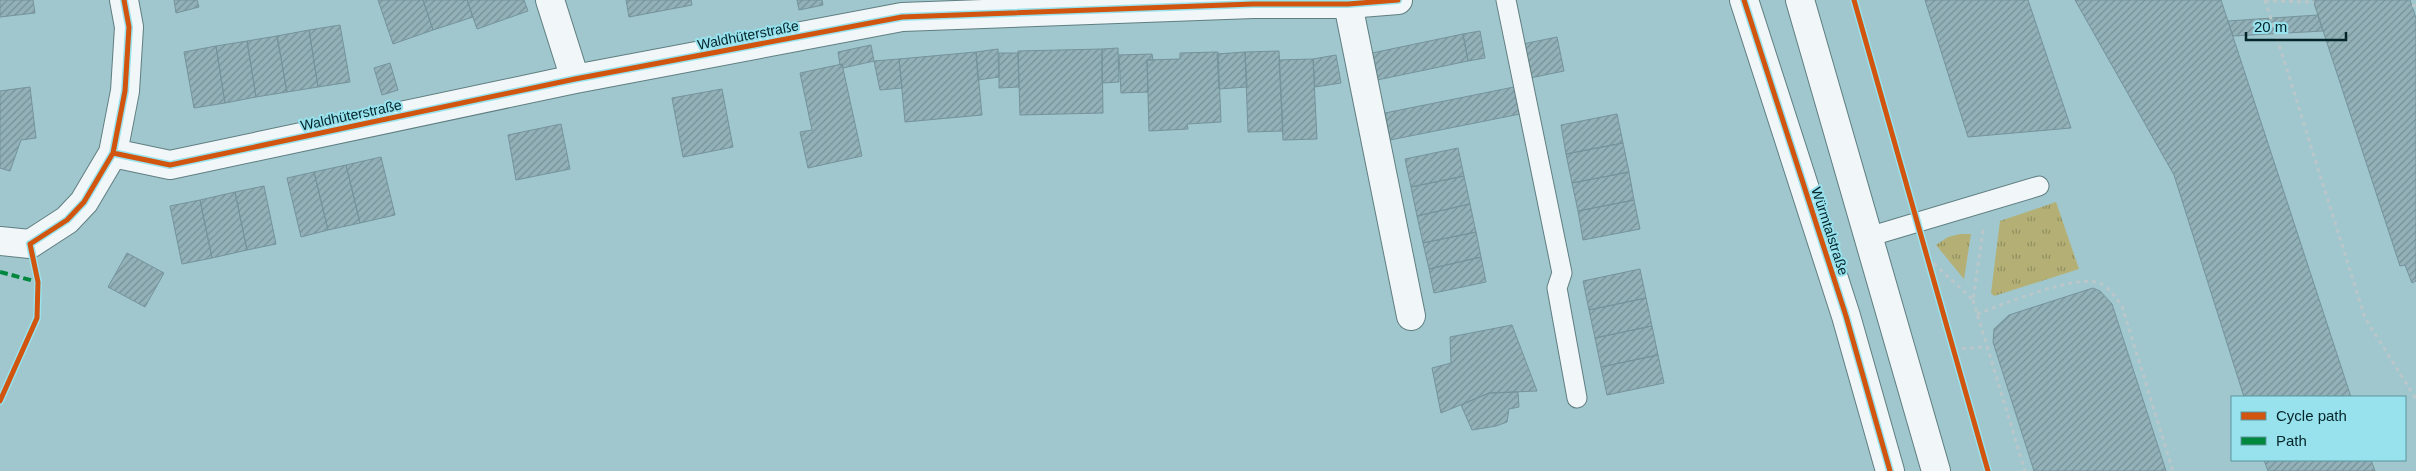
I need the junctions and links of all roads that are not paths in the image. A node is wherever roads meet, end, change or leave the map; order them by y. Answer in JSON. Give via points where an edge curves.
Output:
{"nodes":[{"id":1,"x":124,"y":0,"type":"edge"},
{"id":2,"x":550,"y":0,"type":"edge"},
{"id":3,"x":1398,"y":0,"type":"edge"},
{"id":4,"x":1506,"y":0,"type":"edge"},
{"id":5,"x":1744,"y":0,"type":"edge"},
{"id":6,"x":1800,"y":0,"type":"edge"},
{"id":7,"x":1252,"y":2,"type":"edge"},
{"id":8,"x":1348,"y":4,"type":"junction"},
{"id":9,"x":900,"y":8,"type":"edge"},
{"id":10,"x":575,"y":80,"type":"junction"},
{"id":11,"x":113,"y":153,"type":"junction"},
{"id":12,"x":2039,"y":186,"type":"dead end"},
{"id":13,"x":1868,"y":237,"type":"junction"},
{"id":14,"x":0,"y":241,"type":"edge"},
{"id":15,"x":1411,"y":316,"type":"dead end"},
{"id":16,"x":1577,"y":398,"type":"dead end"},
{"id":17,"x":1890,"y":471,"type":"edge"},
{"id":18,"x":1936,"y":471,"type":"edge"}],
"edges":[{"from":1,"to":11,"type":"street","via":[[129,27],[125,91]]},
{"from":2,"to":10,"type":"street"},
{"from":3,"to":8,"type":"street","name":"Waldhüterstraße"},
{"from":4,"to":16,"type":"lane","via":[[1562,273],[1557,288]]},
{"from":5,"to":17,"type":"street","name":"Würmtalstraße","via":[[1846,316]]},
{"from":6,"to":13,"type":"street"},
{"from":7,"to":8,"type":"street","name":"Waldhüterstraße"},
{"from":7,"to":9,"type":"street","name":"Waldhüterstraße"},
{"from":8,"to":15,"type":"street"},
{"from":9,"to":10,"type":"street","name":"Waldhüterstraße"},
{"from":10,"to":11,"type":"street","name":"Waldhüterstraße","via":[[170,165]]},
{"from":11,"to":14,"type":"street","via":[[84,202],[67,220],[30,244]]},
{"from":12,"to":13,"type":"lane"},
{"from":13,"to":18,"type":"street"}]}
